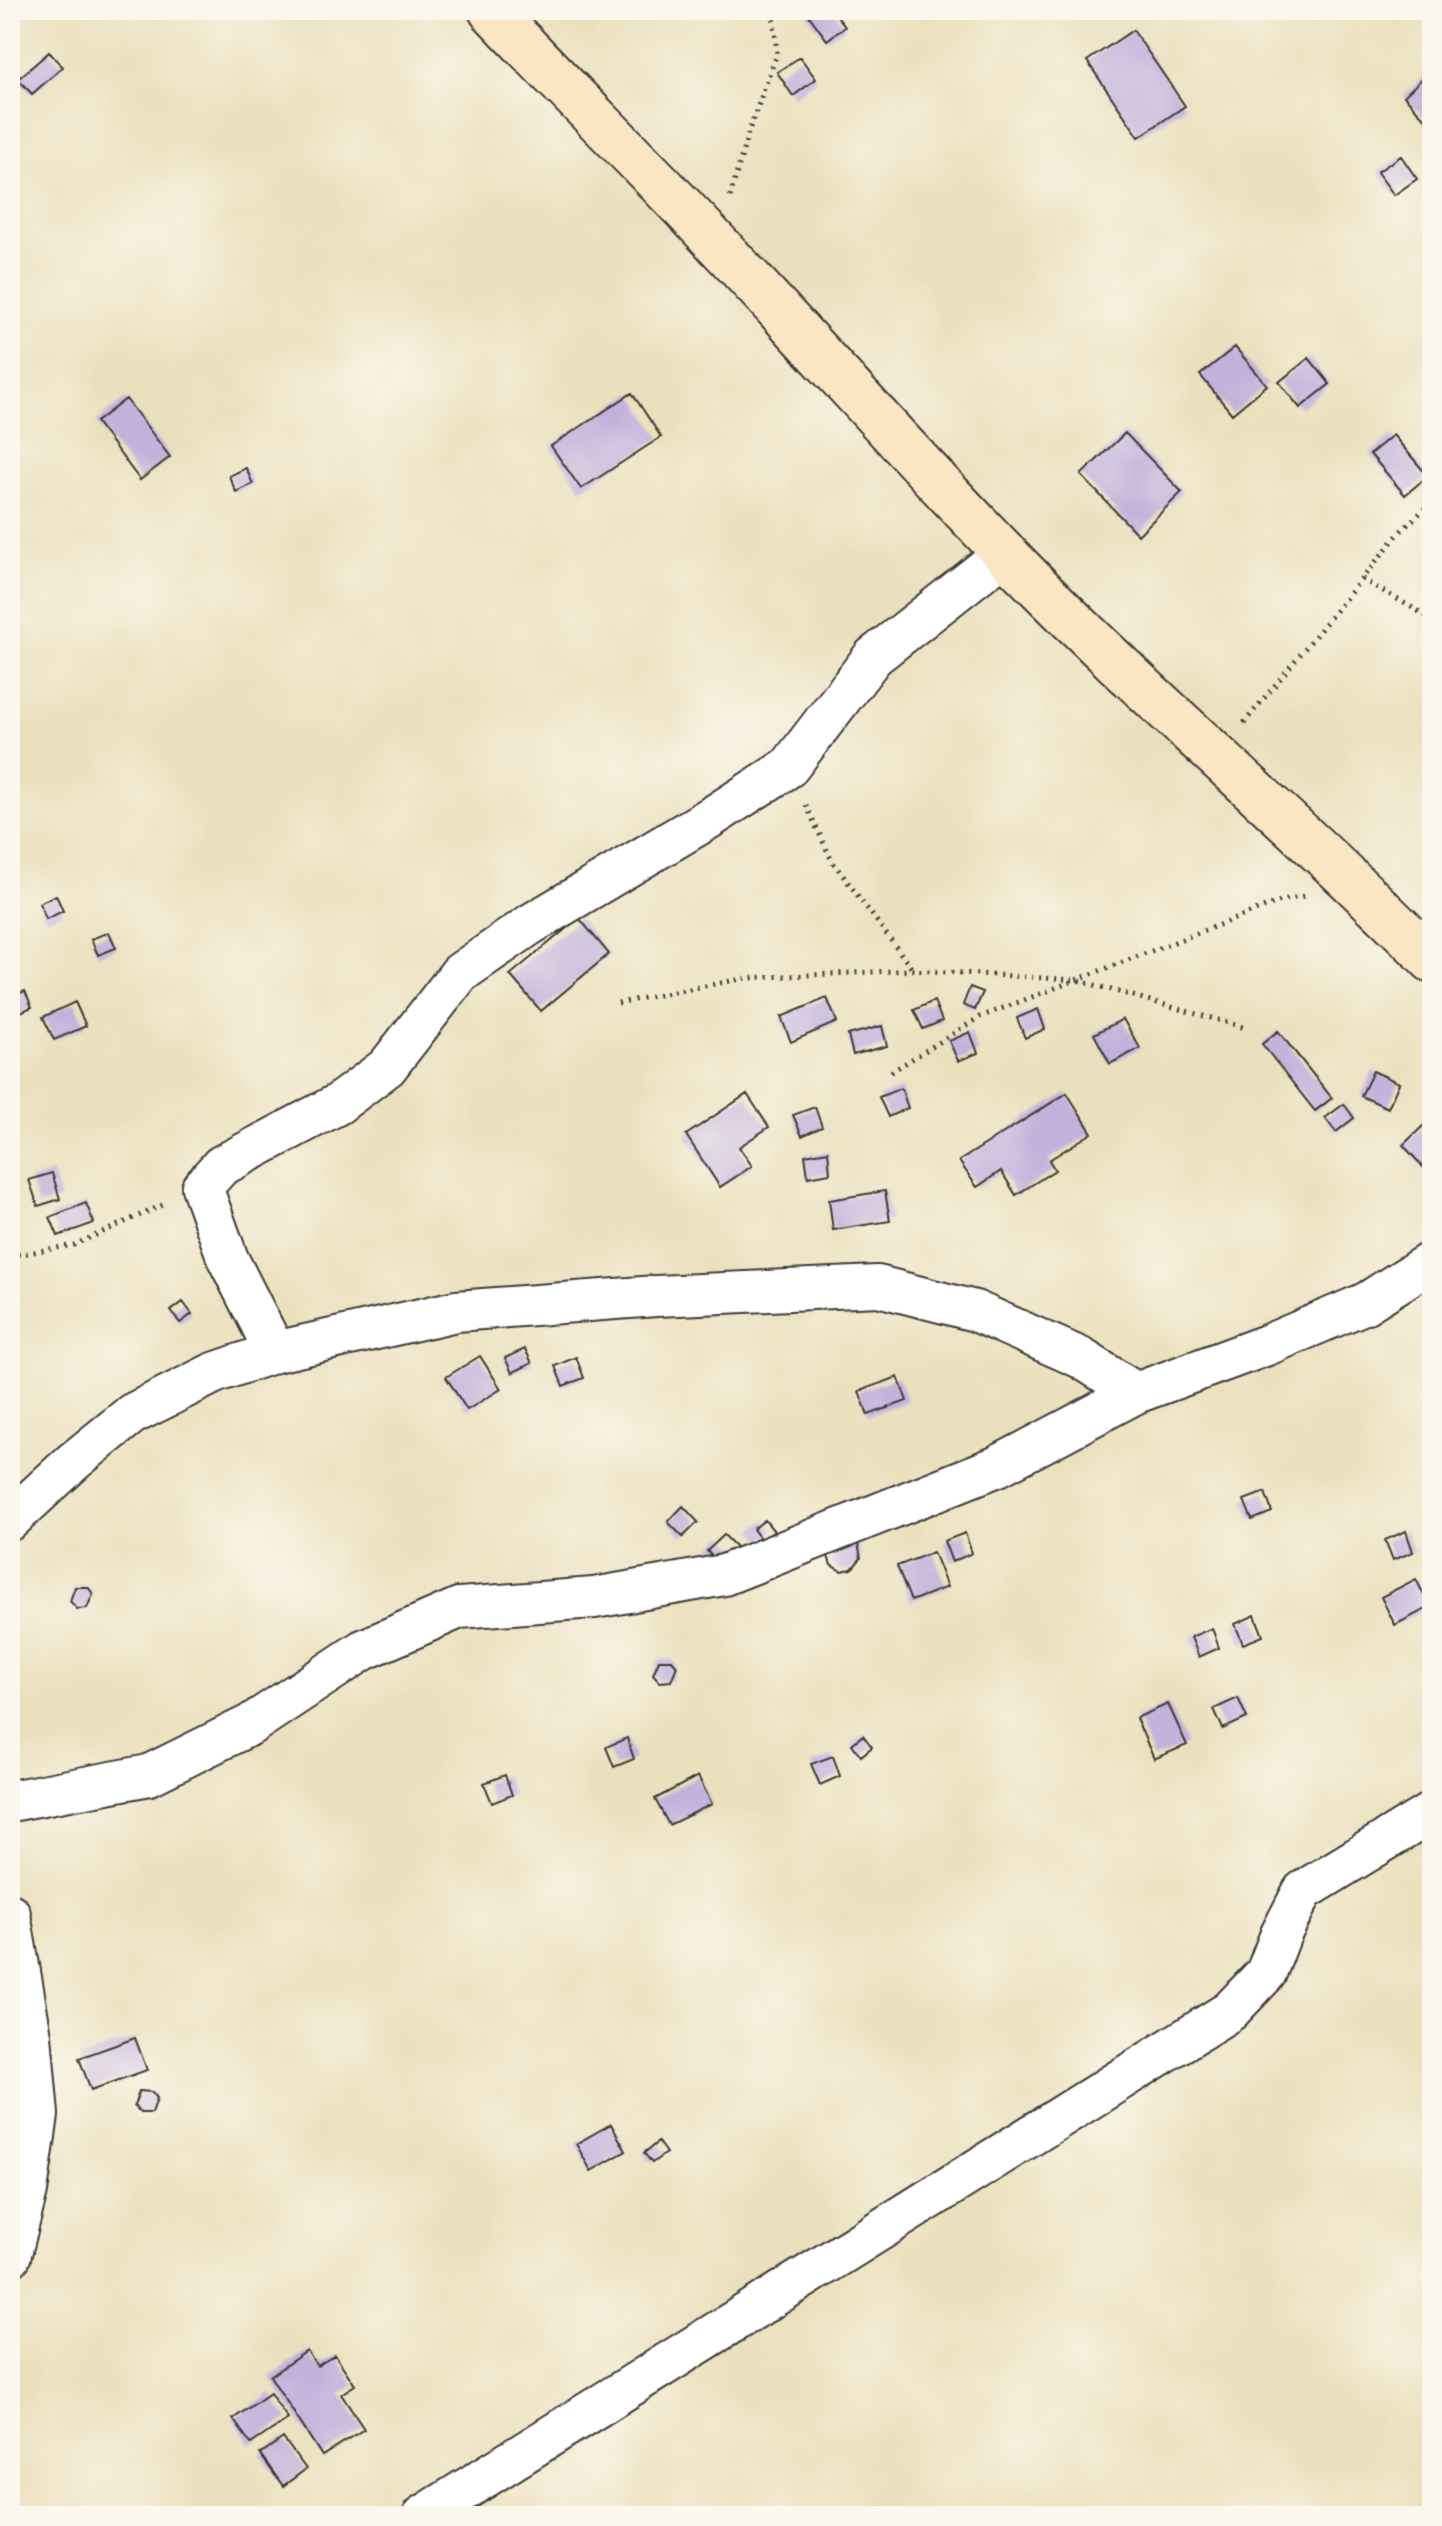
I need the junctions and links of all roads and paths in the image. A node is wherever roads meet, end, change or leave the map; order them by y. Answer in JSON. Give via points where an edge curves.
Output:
{"nodes":[{"id":1,"x":491,"y":10,"type":"edge"},
{"id":2,"x":773,"y":10,"type":"edge"},
{"id":3,"x":717,"y":243,"type":"junction"},
{"id":4,"x":1432,"y":502,"type":"edge"},
{"id":5,"x":1005,"y":553,"type":"junction"},
{"id":6,"x":1362,"y":579,"type":"junction"},
{"id":7,"x":1432,"y":619,"type":"edge"},
{"id":8,"x":1217,"y":758,"type":"junction"},
{"id":9,"x":789,"y":767,"type":"junction"},
{"id":10,"x":1357,"y":885,"type":"junction"},
{"id":11,"x":1432,"y":960,"type":"edge"},
{"id":12,"x":913,"y":970,"type":"junction"},
{"id":13,"x":1077,"y":980,"type":"junction"},
{"id":14,"x":618,"y":1003,"type":"dead end"},
{"id":15,"x":1246,"y":1028,"type":"dead end"},
{"id":16,"x":891,"y":1072,"type":"dead end"},
{"id":17,"x":202,"y":1187,"type":"junction"},
{"id":18,"x":10,"y":1256,"type":"edge"},
{"id":19,"x":1432,"y":1261,"type":"edge"},
{"id":20,"x":275,"y":1352,"type":"junction"},
{"id":21,"x":1136,"y":1393,"type":"junction"},
{"id":22,"x":10,"y":1520,"type":"edge"},
{"id":23,"x":10,"y":1801,"type":"edge"},
{"id":24,"x":1432,"y":1812,"type":"edge"},
{"id":25,"x":10,"y":1914,"type":"edge"},
{"id":26,"x":10,"y":2257,"type":"edge"},
{"id":27,"x":423,"y":2516,"type":"edge"}],
"edges":[{"from":1,"to":3,"type":"street"},
{"from":2,"to":3,"type":"path","via":[[777,54]]},
{"from":3,"to":5,"type":"street"},
{"from":4,"to":6,"type":"path"},
{"from":5,"to":8,"type":"street"},
{"from":5,"to":9,"type":"street","via":[[873,657]]},
{"from":6,"to":7,"type":"path"},
{"from":6,"to":8,"type":"path"},
{"from":8,"to":10,"type":"street"},
{"from":9,"to":12,"type":"path","via":[[832,861]]},
{"from":9,"to":17,"type":"street","via":[[460,973],[387,1067],[338,1104],[221,1166]]},
{"from":10,"to":11,"type":"street"},
{"from":10,"to":13,"type":"path","via":[[1281,901]]},
{"from":12,"to":13,"type":"path"},
{"from":12,"to":14,"type":"path","via":[[746,978]]},
{"from":13,"to":15,"type":"path"},
{"from":13,"to":16,"type":"path","via":[[980,1017]]},
{"from":17,"to":18,"type":"path","via":[[74,1245]]},
{"from":17,"to":20,"type":"street","via":[[228,1259]]},
{"from":19,"to":21,"type":"street","via":[[1366,1303]]},
{"from":20,"to":21,"type":"street","via":[[456,1311],[878,1286],[975,1311],[1081,1358]]},
{"from":20,"to":22,"type":"street","via":[[214,1373],[132,1414]]},
{"from":21,"to":23,"type":"street","via":[[998,1466],[724,1575],[594,1598],[459,1608],[363,1650],[250,1725],[149,1775]]},
{"from":24,"to":27,"type":"street","via":[[1303,1891],[1266,1973],[1230,2011]]},
{"from":25,"to":26,"type":"street","via":[[38,2115]]}]}
